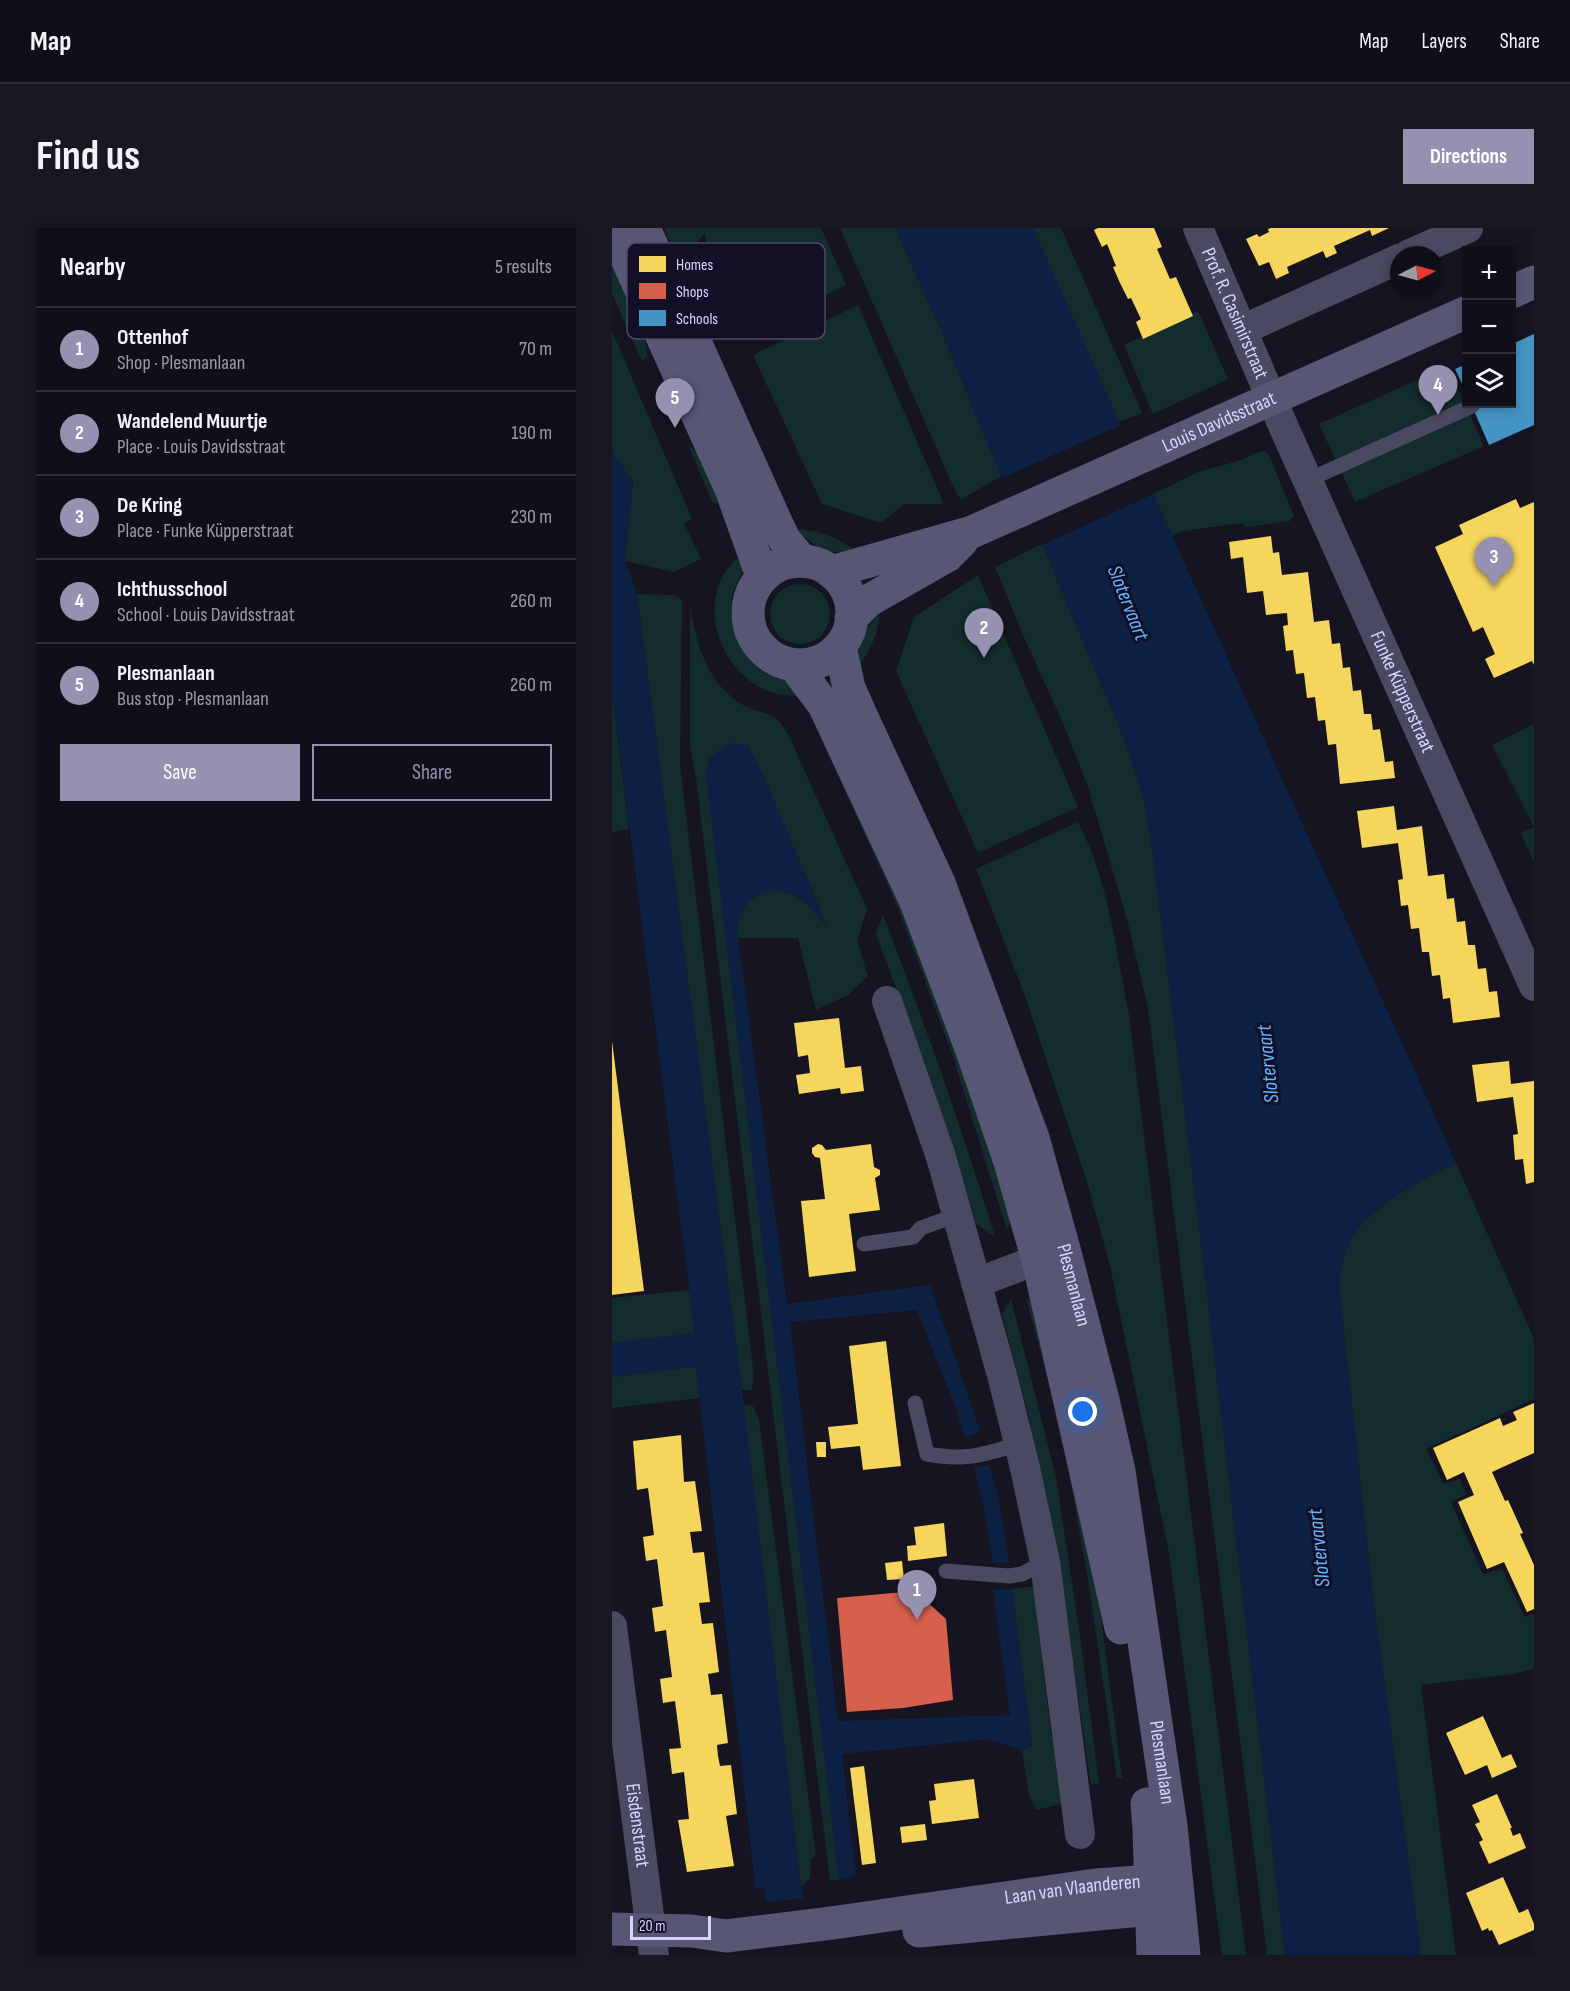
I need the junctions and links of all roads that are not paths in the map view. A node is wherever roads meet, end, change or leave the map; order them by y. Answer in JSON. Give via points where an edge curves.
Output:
{"nodes":[{"id":1,"x":613,"y":228,"type":"edge"},
{"id":2,"x":644,"y":228,"type":"edge"},
{"id":3,"x":1198,"y":228,"type":"edge"},
{"id":4,"x":1468,"y":228,"type":"edge"},
{"id":5,"x":651,"y":243,"type":"edge"},
{"id":6,"x":1428,"y":246,"type":"edge"},
{"id":7,"x":627,"y":259,"type":"edge"},
{"id":8,"x":1390,"y":263,"type":"edge"},
{"id":9,"x":1534,"y":282,"type":"edge"},
{"id":10,"x":1516,"y":290,"type":"edge"},
{"id":11,"x":1462,"y":314,"type":"edge"},
{"id":12,"x":1242,"y":330,"type":"junction"},
{"id":13,"x":663,"y":339,"type":"edge"},
{"id":14,"x":694,"y":339,"type":"edge"},
{"id":15,"x":1272,"y":399,"type":"junction"},
{"id":16,"x":1468,"y":408,"type":"edge"},
{"id":17,"x":1308,"y":480,"type":"junction"},
{"id":18,"x":972,"y":532,"type":"junction"},
{"id":19,"x":817,"y":566,"type":"junction"},
{"id":20,"x":762,"y":576,"type":"junction"},
{"id":21,"x":845,"y":632,"type":"junction"},
{"id":22,"x":794,"y":665,"type":"junction"},
{"id":23,"x":1532,"y":978,"type":"edge"},
{"id":24,"x":887,"y":1001,"type":"dead end"},
{"id":25,"x":957,"y":1215,"type":"junction"},
{"id":26,"x":864,"y":1244,"type":"dead end"},
{"id":27,"x":1051,"y":1254,"type":"junction"},
{"id":28,"x":976,"y":1283,"type":"junction"},
{"id":29,"x":915,"y":1403,"type":"dead end"},
{"id":30,"x":1019,"y":1444,"type":"junction"},
{"id":31,"x":1046,"y":1562,"type":"junction"},
{"id":32,"x":946,"y":1571,"type":"dead end"},
{"id":33,"x":612,"y":1626,"type":"edge"},
{"id":34,"x":1080,"y":1834,"type":"dead end"},
{"id":35,"x":1160,"y":1894,"type":"junction"},
{"id":36,"x":612,"y":1929,"type":"edge"},
{"id":37,"x":767,"y":1939,"type":"junction"},
{"id":38,"x":653,"y":1942,"type":"edge"},
{"id":39,"x":720,"y":1955,"type":"edge"},
{"id":40,"x":1153,"y":1955,"type":"edge"},
{"id":41,"x":1184,"y":1955,"type":"edge"}],
"edges":[{"from":1,"to":7,"type":"main road"},
{"from":2,"to":5,"type":"main road"},
{"from":3,"to":12,"type":"street","name":"Prof. R. Casimirstraat"},
{"from":4,"to":6,"type":"street"},
{"from":8,"to":12,"type":"street"},
{"from":9,"to":10,"type":"main road"},
{"from":11,"to":15,"type":"main road","name":"Louis Davidsstraat"},
{"from":12,"to":15,"type":"street","name":"Prof. R. Casimirstraat"},
{"from":13,"to":20,"type":"main road","via":[[731,489]]},
{"from":14,"to":19,"type":"main road","via":[[784,539]]},
{"from":15,"to":17,"type":"street","name":"Funke Küpperstraat"},
{"from":15,"to":18,"type":"main road","name":"Louis Davidsstraat"},
{"from":16,"to":17,"type":"lane"},
{"from":17,"to":23,"type":"street","name":"Funke Küpperstraat"},
{"from":18,"to":19,"type":"main road","name":"Louis Davidsstraat"},
{"from":18,"to":21,"type":"main road","name":"Louis Davidsstraat","via":[[948,555],[868,601]]},
{"from":19,"to":20,"type":"main road","via":[[781,564]]},
{"from":19,"to":21,"type":"main road","via":[[844,582],[852,608]]},
{"from":20,"to":22,"type":"main road","via":[[748,606],[748,623],[764,651],[777,661]]},
{"from":21,"to":22,"type":"main road","via":[[827,658]]},
{"from":21,"to":27,"type":"main road","name":"Plesmanlaan","via":[[849,688],[939,883],[1033,1138]]},
{"from":22,"to":27,"type":"main road","name":"Plesmanlaan","via":[[824,705],[916,902],[1006,1152]]},
{"from":24,"to":25,"type":"street"},
{"from":25,"to":26,"type":"lane","via":[[921,1228],[913,1237]]},
{"from":25,"to":28,"type":"street"},
{"from":27,"to":28,"type":"street"},
{"from":27,"to":35,"type":"main road","name":"Plesmanlaan","via":[[1093,1497],[1126,1652]]},
{"from":28,"to":30,"type":"street"},
{"from":29,"to":30,"type":"lane","via":[[927,1454],[951,1458],[978,1456]]},
{"from":30,"to":31,"type":"street"},
{"from":31,"to":32,"type":"lane","via":[[1009,1576]]},
{"from":31,"to":34,"type":"street"},
{"from":33,"to":38,"type":"street","name":"Eisdenstraat"},
{"from":35,"to":37,"type":"main road","name":"Laan van Vlaanderen","via":[[1099,1916]]},
{"from":35,"to":40,"type":"main road","name":"Plesmanlaan"},
{"from":35,"to":41,"type":"main road","name":"Plesmanlaan"},
{"from":36,"to":38,"type":"main road","name":"Laan van Vlaanderen"},
{"from":37,"to":38,"type":"main road","name":"Laan van Vlaanderen","via":[[692,1931]]},
{"from":37,"to":39,"type":"main road","name":"Laan van Vlaanderen"}]}
